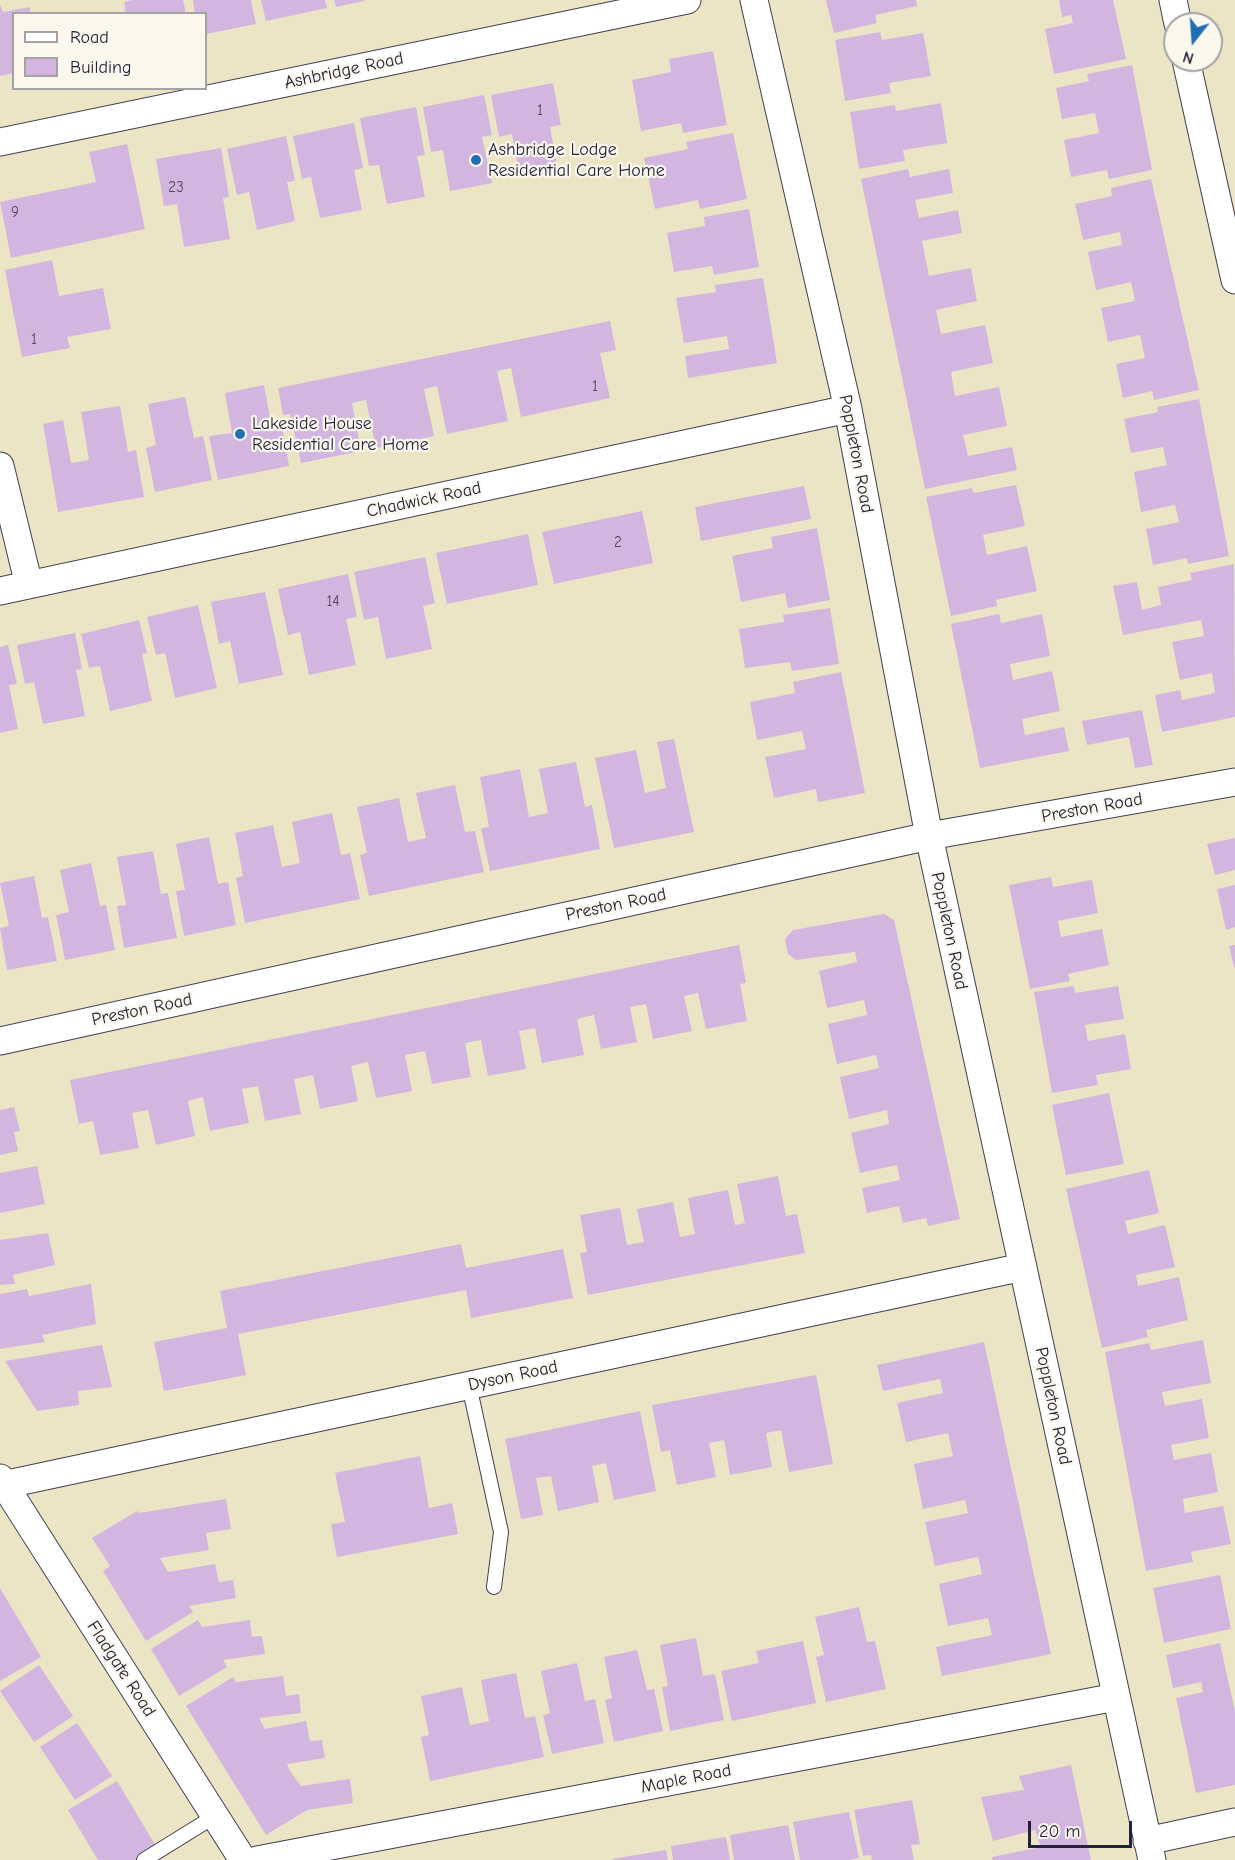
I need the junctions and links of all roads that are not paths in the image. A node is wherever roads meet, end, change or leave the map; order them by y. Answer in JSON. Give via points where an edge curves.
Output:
{"nodes":[{"id":1,"x":687,"y":0,"type":"edge"},
{"id":2,"x":754,"y":0,"type":"edge"},
{"id":3,"x":1189,"y":72,"type":"edge"},
{"id":4,"x":0,"y":142,"type":"edge"},
{"id":5,"x":1235,"y":280,"type":"edge"},
{"id":6,"x":848,"y":410,"type":"junction"},
{"id":7,"x":0,"y":466,"type":"edge"},
{"id":8,"x":29,"y":585,"type":"junction"},
{"id":9,"x":0,"y":591,"type":"edge"},
{"id":10,"x":1235,"y":782,"type":"edge"},
{"id":11,"x":929,"y":836,"type":"junction"},
{"id":12,"x":0,"y":1041,"type":"edge"},
{"id":13,"x":1023,"y":1267,"type":"junction"},
{"id":14,"x":469,"y":1385,"type":"junction"},
{"id":15,"x":2,"y":1481,"type":"edge"},
{"id":16,"x":494,"y":1587,"type":"dead end"},
{"id":17,"x":1116,"y":1697,"type":"junction"},
{"id":18,"x":215,"y":1816,"type":"junction"},
{"id":19,"x":1235,"y":1822,"type":"edge"},
{"id":20,"x":1149,"y":1850,"type":"edge"},
{"id":21,"x":144,"y":1860,"type":"edge"},
{"id":22,"x":243,"y":1860,"type":"edge"},
{"id":23,"x":256,"y":1860,"type":"edge"}],
"edges":[{"from":1,"to":4,"type":"street","name":"Ashbridge Road"},
{"from":2,"to":6,"type":"street","name":"Poppleton Road"},
{"from":3,"to":5,"type":"street"},
{"from":6,"to":8,"type":"street","name":"Chadwick Road"},
{"from":6,"to":11,"type":"street","name":"Poppleton Road"},
{"from":7,"to":8,"type":"street"},
{"from":8,"to":9,"type":"street","name":"Chadwick Road"},
{"from":10,"to":11,"type":"street","name":"Preston Road"},
{"from":11,"to":12,"type":"street","name":"Preston Road"},
{"from":11,"to":13,"type":"street","name":"Poppleton Road"},
{"from":13,"to":14,"type":"street","name":"Dyson Road"},
{"from":13,"to":17,"type":"street","name":"Poppleton Road"},
{"from":14,"to":15,"type":"street","name":"Dyson Road"},
{"from":14,"to":16,"type":"lane","via":[[501,1532]]},
{"from":15,"to":18,"type":"street","name":"Fladgate Road"},
{"from":17,"to":20,"type":"street","name":"Poppleton Road"},
{"from":17,"to":23,"type":"street","name":"Maple Road"},
{"from":18,"to":21,"type":"lane"},
{"from":18,"to":22,"type":"street","name":"Fladgate Road"},
{"from":19,"to":20,"type":"street"}]}
